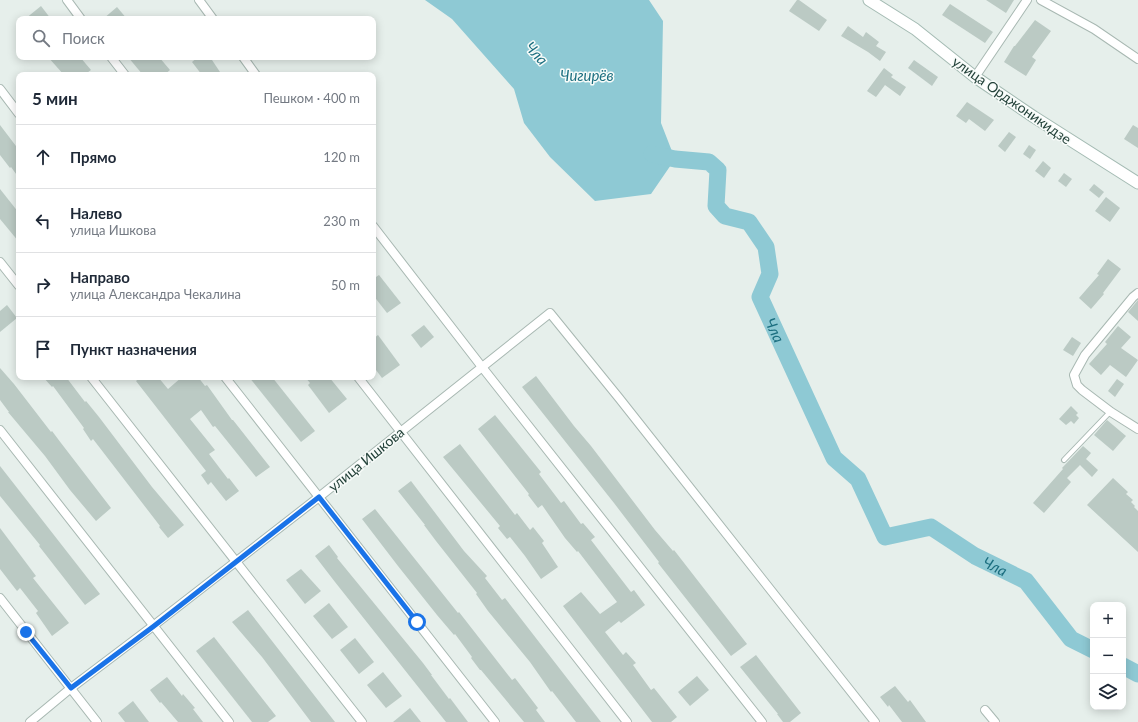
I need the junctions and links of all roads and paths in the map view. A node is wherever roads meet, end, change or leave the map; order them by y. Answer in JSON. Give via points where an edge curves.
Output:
{"nodes":[{"id":1,"x":67,"y":0,"type":"edge"},
{"id":2,"x":199,"y":0,"type":"edge"},
{"id":3,"x":869,"y":0,"type":"edge"},
{"id":4,"x":1027,"y":0,"type":"edge"},
{"id":5,"x":1041,"y":0,"type":"edge"},
{"id":6,"x":80,"y":16,"type":"edge"},
{"id":7,"x":211,"y":16,"type":"edge"},
{"id":8,"x":1138,"y":59,"type":"edge"},
{"id":9,"x":113,"y":60,"type":"edge"},
{"id":10,"x":245,"y":60,"type":"edge"},
{"id":11,"x":123,"y":72,"type":"edge"},
{"id":12,"x":254,"y":72,"type":"edge"},
{"id":13,"x":975,"y":77,"type":"junction"},
{"id":14,"x":0,"y":90,"type":"edge"},
{"id":15,"x":16,"y":110,"type":"edge"},
{"id":16,"x":1138,"y":183,"type":"edge"},
{"id":17,"x":376,"y":230,"type":"edge"},
{"id":18,"x":0,"y":262,"type":"edge"},
{"id":19,"x":16,"y":282,"type":"edge"},
{"id":20,"x":1138,"y":293,"type":"edge"},
{"id":21,"x":482,"y":367,"type":"junction"},
{"id":22,"x":93,"y":380,"type":"edge"},
{"id":23,"x":227,"y":380,"type":"edge"},
{"id":24,"x":360,"y":380,"type":"edge"},
{"id":25,"x":1111,"y":412,"type":"junction"},
{"id":26,"x":1138,"y":429,"type":"edge"},
{"id":27,"x":0,"y":430,"type":"edge"},
{"id":28,"x":400,"y":432,"type":"junction"},
{"id":29,"x":1064,"y":460,"type":"dead end"},
{"id":30,"x":319,"y":497,"type":"junction"},
{"id":31,"x":235,"y":561,"type":"junction"},
{"id":32,"x":0,"y":598,"type":"edge"},
{"id":33,"x":154,"y":626,"type":"junction"},
{"id":34,"x":71,"y":688,"type":"junction"},
{"id":35,"x":985,"y":710,"type":"dead end"},
{"id":36,"x":30,"y":722,"type":"edge"},
{"id":37,"x":97,"y":722,"type":"edge"},
{"id":38,"x":229,"y":722,"type":"edge"},
{"id":39,"x":362,"y":722,"type":"edge"},
{"id":40,"x":496,"y":722,"type":"edge"},
{"id":41,"x":627,"y":722,"type":"edge"},
{"id":42,"x":762,"y":722,"type":"edge"},
{"id":43,"x":875,"y":722,"type":"edge"},
{"id":44,"x":995,"y":722,"type":"edge"}],
"edges":[{"from":1,"to":6,"type":"street"},
{"from":2,"to":7,"type":"street"},
{"from":3,"to":13,"type":"street","name":"улица Орджоникидзе","via":[[915,29]]},
{"from":4,"to":13,"type":"street"},
{"from":5,"to":8,"type":"street","via":[[1094,29]]},
{"from":9,"to":11,"type":"street"},
{"from":10,"to":12,"type":"street"},
{"from":13,"to":16,"type":"street","name":"улица Орджоникидзе"},
{"from":14,"to":15,"type":"street"},
{"from":17,"to":21,"type":"street"},
{"from":18,"to":19,"type":"street"},
{"from":20,"to":25,"type":"street","via":[[1085,355],[1074,375],[1077,385]]},
{"from":21,"to":28,"type":"street","name":"улица Ишкова"},
{"from":21,"to":42,"type":"street"},
{"from":21,"to":43,"type":"street","name":"улица Ишкова","via":[[550,313]]},
{"from":22,"to":31,"type":"street"},
{"from":23,"to":30,"type":"street"},
{"from":24,"to":28,"type":"street"},
{"from":25,"to":26,"type":"street"},
{"from":25,"to":29,"type":"lane"},
{"from":27,"to":33,"type":"street"},
{"from":28,"to":30,"type":"street","name":"улица Ишкова"},
{"from":28,"to":41,"type":"street"},
{"from":30,"to":31,"type":"street","name":"улица Ишкова"},
{"from":30,"to":40,"type":"street"},
{"from":31,"to":33,"type":"street","name":"улица Ишкова"},
{"from":31,"to":39,"type":"street"},
{"from":32,"to":34,"type":"street"},
{"from":33,"to":34,"type":"street","name":"улица Ишкова"},
{"from":33,"to":38,"type":"street"},
{"from":34,"to":36,"type":"street","name":"улица Ишкова"},
{"from":34,"to":37,"type":"street"},
{"from":35,"to":44,"type":"street"}]}
